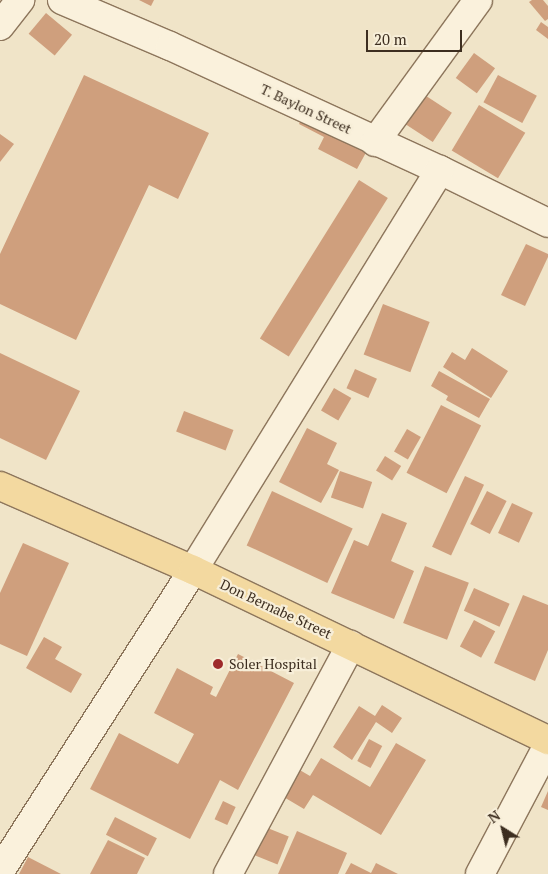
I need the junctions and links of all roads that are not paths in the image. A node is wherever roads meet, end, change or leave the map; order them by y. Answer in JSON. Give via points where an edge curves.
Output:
{"nodes":[{"id":1,"x":20,"y":0,"type":"edge"},
{"id":2,"x":62,"y":0,"type":"edge"},
{"id":3,"x":478,"y":0,"type":"edge"},
{"id":4,"x":0,"y":26,"type":"edge"},
{"id":5,"x":375,"y":142,"type":"junction"},
{"id":6,"x":440,"y":170,"type":"junction"},
{"id":7,"x":548,"y":223,"type":"edge"},
{"id":8,"x":0,"y":486,"type":"edge"},
{"id":9,"x":193,"y":570,"type":"junction"},
{"id":10,"x":351,"y":645,"type":"junction"},
{"id":11,"x":548,"y":740,"type":"edge"},
{"id":12,"x":548,"y":745,"type":"edge"},
{"id":13,"x":0,"y":870,"type":"edge"},
{"id":14,"x":228,"y":874,"type":"edge"},
{"id":15,"x":480,"y":874,"type":"edge"}],
"edges":[{"from":1,"to":4,"type":"street"},
{"from":2,"to":5,"type":"street","name":"T. Baylon Street","via":[[170,46]]},
{"from":3,"to":5,"type":"street"},
{"from":5,"to":6,"type":"street","name":"T. Baylon Street"},
{"from":6,"to":7,"type":"street","name":"T. Baylon Street"},
{"from":6,"to":9,"type":"street"},
{"from":8,"to":9,"type":"main road","name":"Don Bernabe Street"},
{"from":9,"to":10,"type":"main road","name":"Don Bernabe Street"},
{"from":9,"to":13,"type":"street"},
{"from":10,"to":11,"type":"main road","name":"Don Bernabe Street"},
{"from":10,"to":14,"type":"street"},
{"from":12,"to":15,"type":"street"}]}
